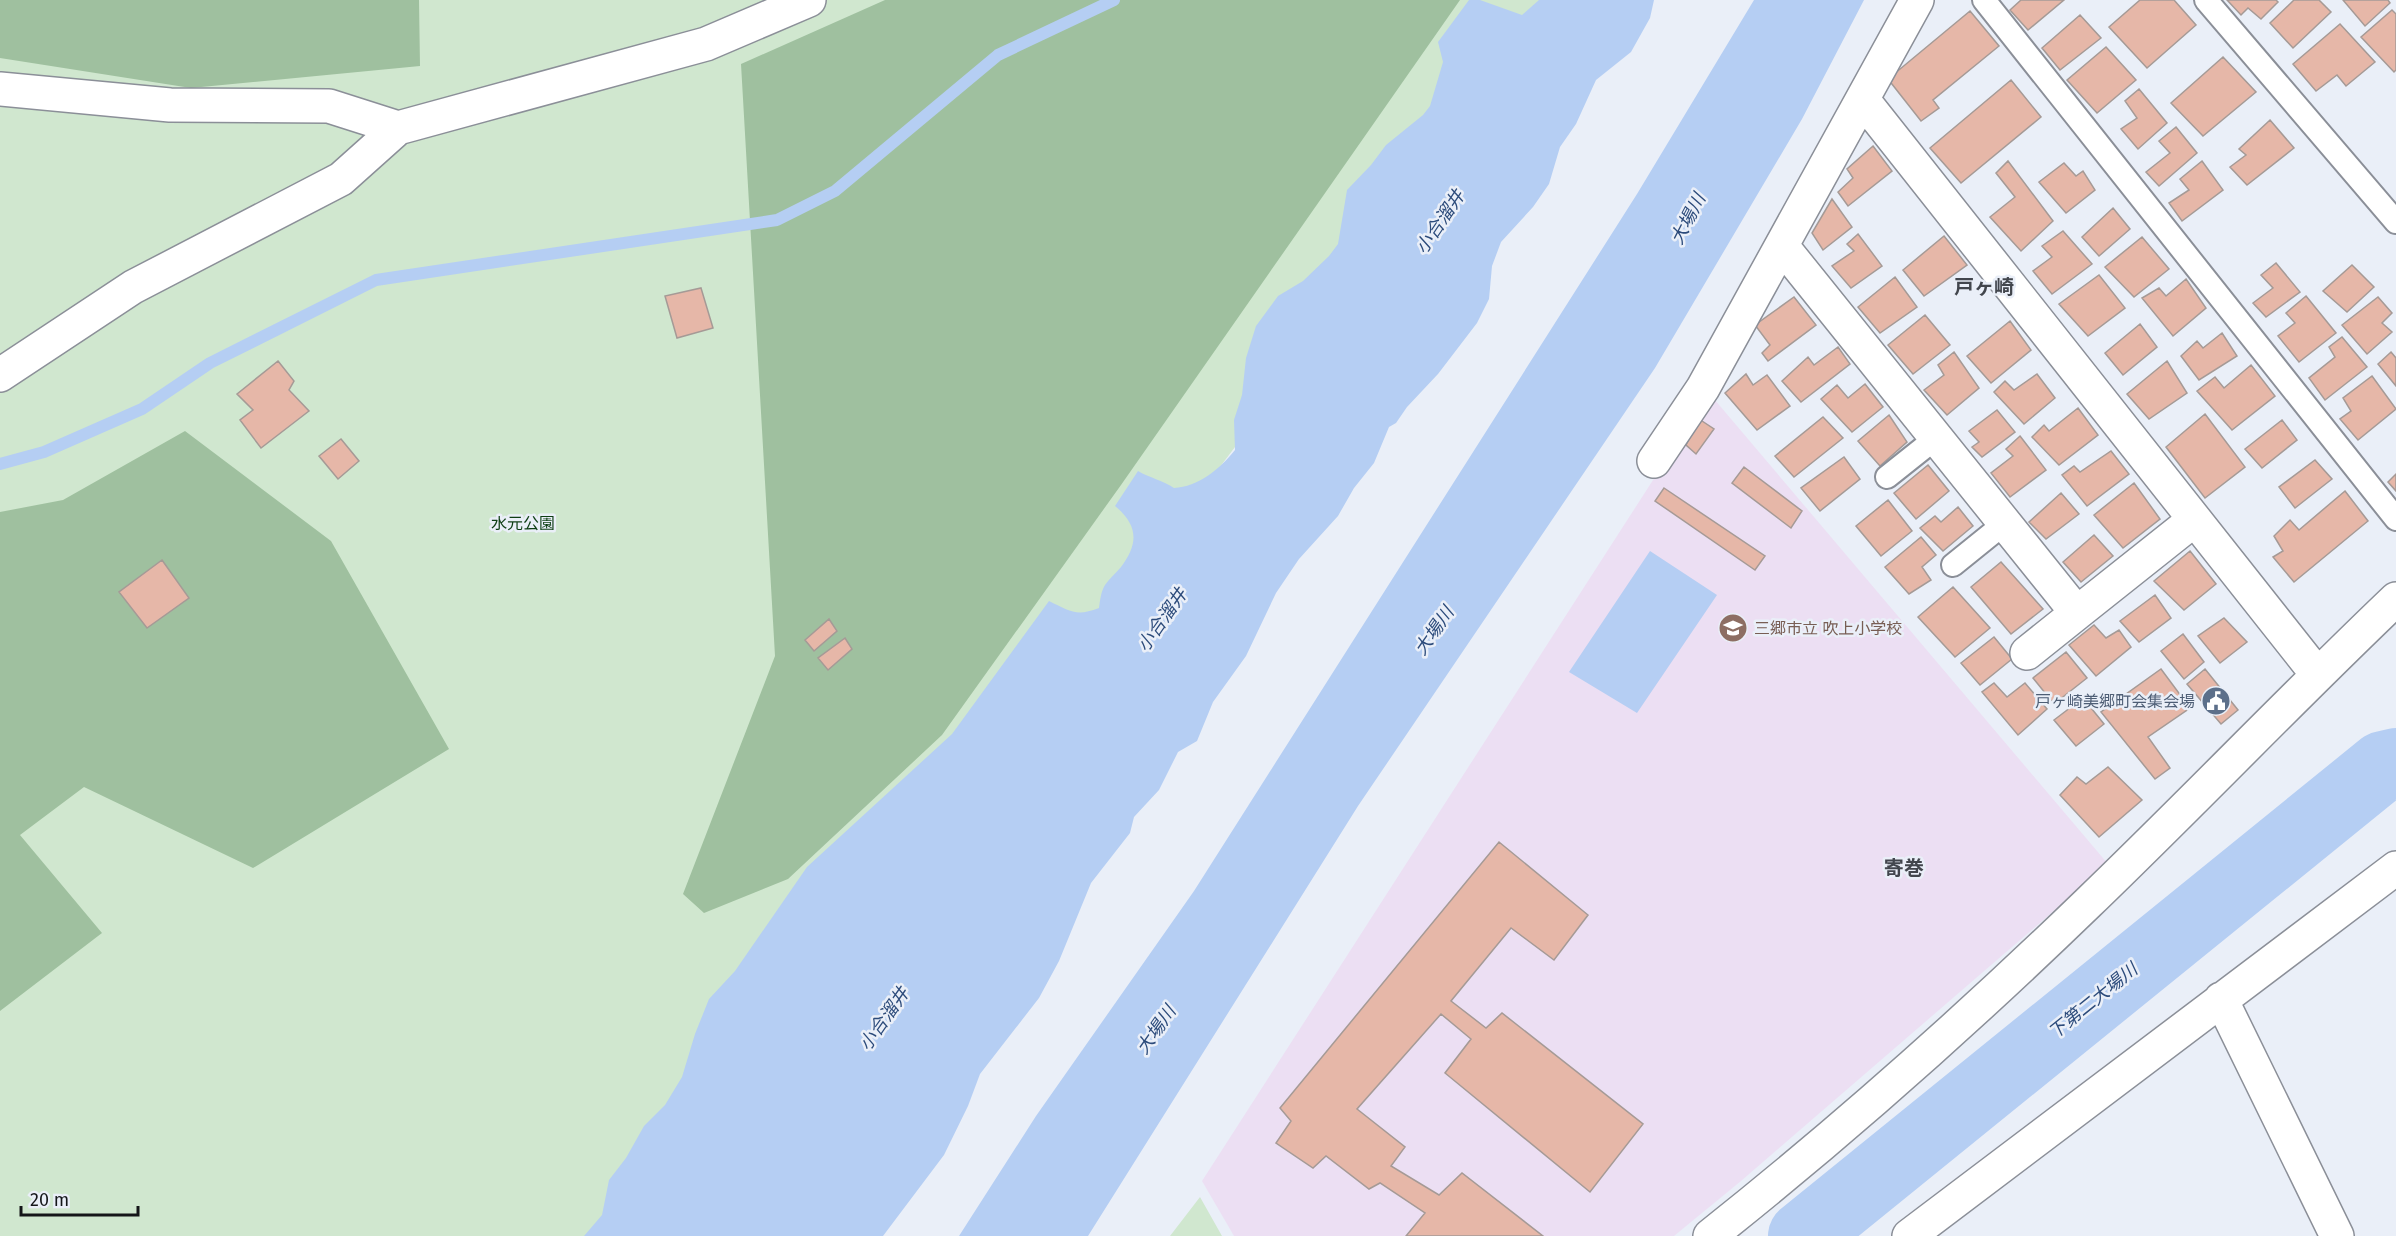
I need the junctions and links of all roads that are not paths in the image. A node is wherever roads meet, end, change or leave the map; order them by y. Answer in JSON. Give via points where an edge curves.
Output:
{"nodes":[{"id":1,"x":809,"y":0,"type":"edge"},
{"id":2,"x":1917,"y":0,"type":"edge"},
{"id":3,"x":1984,"y":0,"type":"edge"},
{"id":4,"x":2206,"y":0,"type":"edge"},
{"id":5,"x":0,"y":89,"type":"edge"},
{"id":6,"x":1863,"y":100,"type":"junction"},
{"id":7,"x":398,"y":128,"type":"junction"},
{"id":8,"x":2396,"y":222,"type":"edge"},
{"id":9,"x":1782,"y":246,"type":"junction"},
{"id":10,"x":0,"y":375,"type":"edge"},
{"id":11,"x":1936,"y":438,"type":"junction"},
{"id":12,"x":1654,"y":461,"type":"dead end"},
{"id":13,"x":1887,"y":477,"type":"dead end"},
{"id":14,"x":2396,"y":519,"type":"edge"},
{"id":15,"x":2194,"y":520,"type":"junction"},
{"id":16,"x":2005,"y":523,"type":"junction"},
{"id":17,"x":1953,"y":565,"type":"dead end"},
{"id":18,"x":2396,"y":599,"type":"edge"},
{"id":19,"x":2076,"y":613,"type":"junction"},
{"id":20,"x":2027,"y":653,"type":"dead end"},
{"id":21,"x":2318,"y":674,"type":"junction"},
{"id":22,"x":2396,"y":868,"type":"edge"},
{"id":23,"x":2221,"y":999,"type":"junction"},
{"id":24,"x":1710,"y":1236,"type":"edge"},
{"id":25,"x":1909,"y":1236,"type":"edge"},
{"id":26,"x":2337,"y":1236,"type":"edge"}],
"edges":[{"from":1,"to":7,"type":"street","via":[[706,44]]},
{"from":2,"to":6,"type":"street"},
{"from":3,"to":14,"type":"lane"},
{"from":4,"to":8,"type":"lane"},
{"from":5,"to":7,"type":"street","via":[[170,105],[329,106]]},
{"from":6,"to":9,"type":"street"},
{"from":6,"to":15,"type":"street"},
{"from":7,"to":10,"type":"street","via":[[341,179],[133,287]]},
{"from":9,"to":11,"type":"street"},
{"from":9,"to":12,"type":"street","via":[[1702,388]]},
{"from":11,"to":13,"type":"lane"},
{"from":11,"to":16,"type":"street"},
{"from":15,"to":19,"type":"street"},
{"from":15,"to":21,"type":"street"},
{"from":16,"to":17,"type":"lane"},
{"from":16,"to":19,"type":"street"},
{"from":18,"to":21,"type":"street"},
{"from":19,"to":20,"type":"street"},
{"from":21,"to":24,"type":"street","via":[[2088,903],[1960,1023]]},
{"from":22,"to":23,"type":"street"},
{"from":23,"to":25,"type":"street"},
{"from":23,"to":26,"type":"street"}]}
